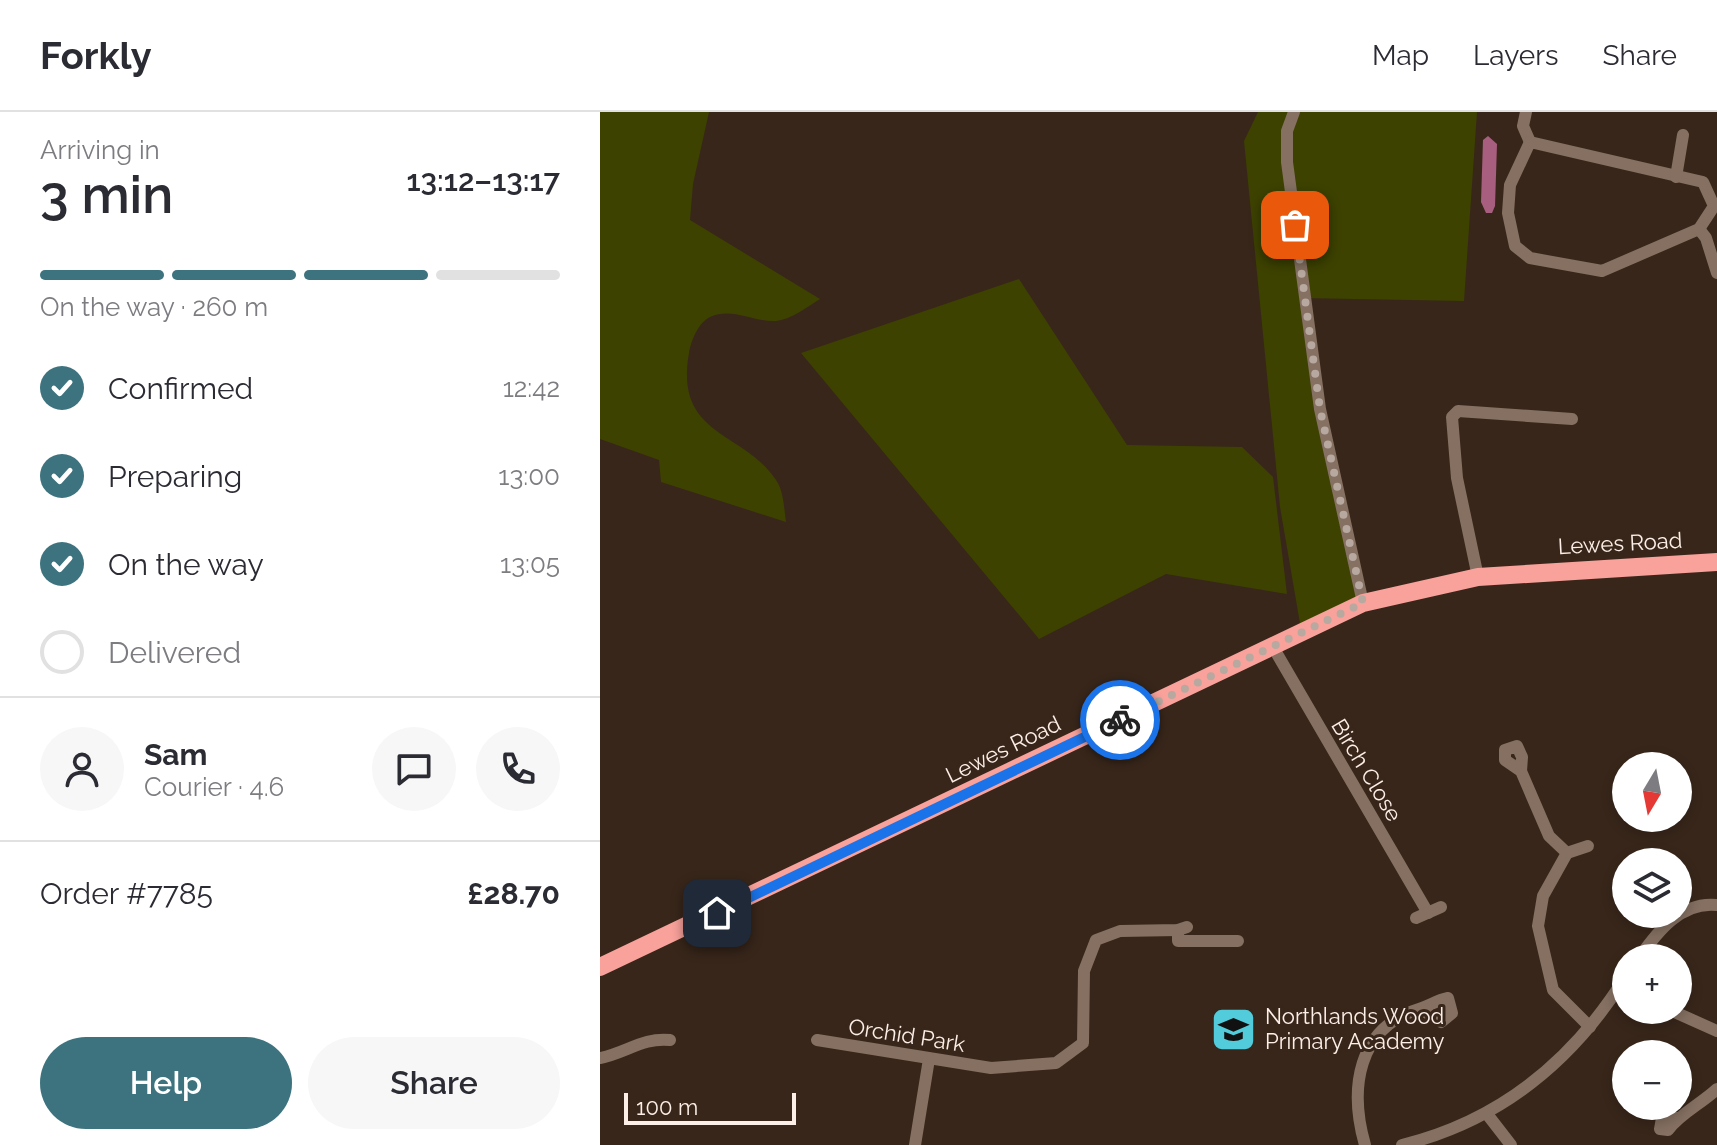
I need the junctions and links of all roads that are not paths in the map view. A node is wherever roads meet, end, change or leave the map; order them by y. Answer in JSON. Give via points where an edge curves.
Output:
{"nodes":[{"id":1,"x":1294,"y":112,"type":"edge"},
{"id":2,"x":1526,"y":112,"type":"edge"},
{"id":3,"x":1683,"y":135,"type":"dead end"},
{"id":4,"x":1530,"y":142,"type":"junction"},
{"id":5,"x":1676,"y":177,"type":"junction"},
{"id":6,"x":1715,"y":207,"type":"edge"},
{"id":7,"x":1699,"y":229,"type":"junction"},
{"id":8,"x":1717,"y":273,"type":"edge"},
{"id":9,"x":1572,"y":419,"type":"dead end"},
{"id":10,"x":1717,"y":562,"type":"edge"},
{"id":11,"x":1478,"y":577,"type":"junction"},
{"id":12,"x":1363,"y":603,"type":"junction"},
{"id":13,"x":1273,"y":647,"type":"junction"},
{"id":14,"x":1521,"y":771,"type":"dead end"},
{"id":15,"x":1588,"y":846,"type":"dead end"},
{"id":16,"x":1567,"y":853,"type":"junction"},
{"id":17,"x":1717,"y":905,"type":"edge"},
{"id":18,"x":1441,"y":907,"type":"dead end"},
{"id":19,"x":1238,"y":941,"type":"dead end"},
{"id":20,"x":1650,"y":944,"type":"edge"},
{"id":21,"x":600,"y":967,"type":"edge"},
{"id":22,"x":1612,"y":1000,"type":"edge"},
{"id":23,"x":1421,"y":1009,"type":"dead end"},
{"id":24,"x":1692,"y":1020,"type":"edge"},
{"id":25,"x":1590,"y":1027,"type":"junction"},
{"id":26,"x":1717,"y":1031,"type":"edge"},
{"id":27,"x":670,"y":1040,"type":"dead end"},
{"id":28,"x":817,"y":1040,"type":"dead end"},
{"id":29,"x":600,"y":1058,"type":"edge"},
{"id":30,"x":929,"y":1059,"type":"junction"},
{"id":31,"x":1717,"y":1089,"type":"edge"},
{"id":32,"x":1692,"y":1110,"type":"edge"},
{"id":33,"x":1487,"y":1114,"type":"junction"},
{"id":34,"x":915,"y":1145,"type":"edge"},
{"id":35,"x":1365,"y":1145,"type":"edge"},
{"id":36,"x":1402,"y":1145,"type":"edge"},
{"id":37,"x":1511,"y":1145,"type":"edge"}],
"edges":[{"from":1,"to":12,"type":"street","via":[[1287,131],[1287,162],[1320,409]]},
{"from":2,"to":4,"type":"street","via":[[1523,126]]},
{"from":3,"to":5,"type":"street"},
{"from":4,"to":5,"type":"street"},
{"from":4,"to":7,"type":"street","via":[[1510,185],[1508,213],[1515,246],[1530,258],[1602,271]]},
{"from":5,"to":6,"type":"street","via":[[1703,182]]},
{"from":6,"to":7,"type":"street"},
{"from":7,"to":8,"type":"street"},
{"from":9,"to":11,"type":"street","via":[[1458,411],[1452,417],[1457,478]]},
{"from":10,"to":11,"type":"highway","name":"Lewes Road"},
{"from":11,"to":12,"type":"highway","name":"Lewes Road"},
{"from":12,"to":13,"type":"highway","name":"Lewes Road"},
{"from":13,"to":18,"type":"street","name":"Birch Close","via":[[1422,916]]},
{"from":13,"to":21,"type":"highway","name":"Lewes Road"},
{"from":14,"to":16,"type":"street","via":[[1549,836]]},
{"from":15,"to":16,"type":"street"},
{"from":16,"to":25,"type":"street","via":[[1543,896],[1538,926],[1553,990]]},
{"from":17,"to":20,"type":"street","via":[[1694,908],[1668,921]]},
{"from":19,"to":30,"type":"street","name":"Orchid Park","via":[[1178,941],[1182,928],[1120,931],[1096,940],[1084,971],[1083,1043],[1056,1063],[991,1068]]},
{"from":22,"to":25,"type":"street"},
{"from":23,"to":35,"type":"street","via":[[1395,1017],[1370,1042],[1359,1081]]},
{"from":24,"to":26,"type":"street"},
{"from":25,"to":33,"type":"street","via":[[1535,1082]]},
{"from":27,"to":29,"type":"street","via":[[653,1038]]},
{"from":28,"to":30,"type":"street","name":"Orchid Park","via":[[834,1037]]},
{"from":30,"to":34,"type":"street"},
{"from":31,"to":32,"type":"street"},
{"from":33,"to":36,"type":"street"},
{"from":33,"to":37,"type":"street"}]}
